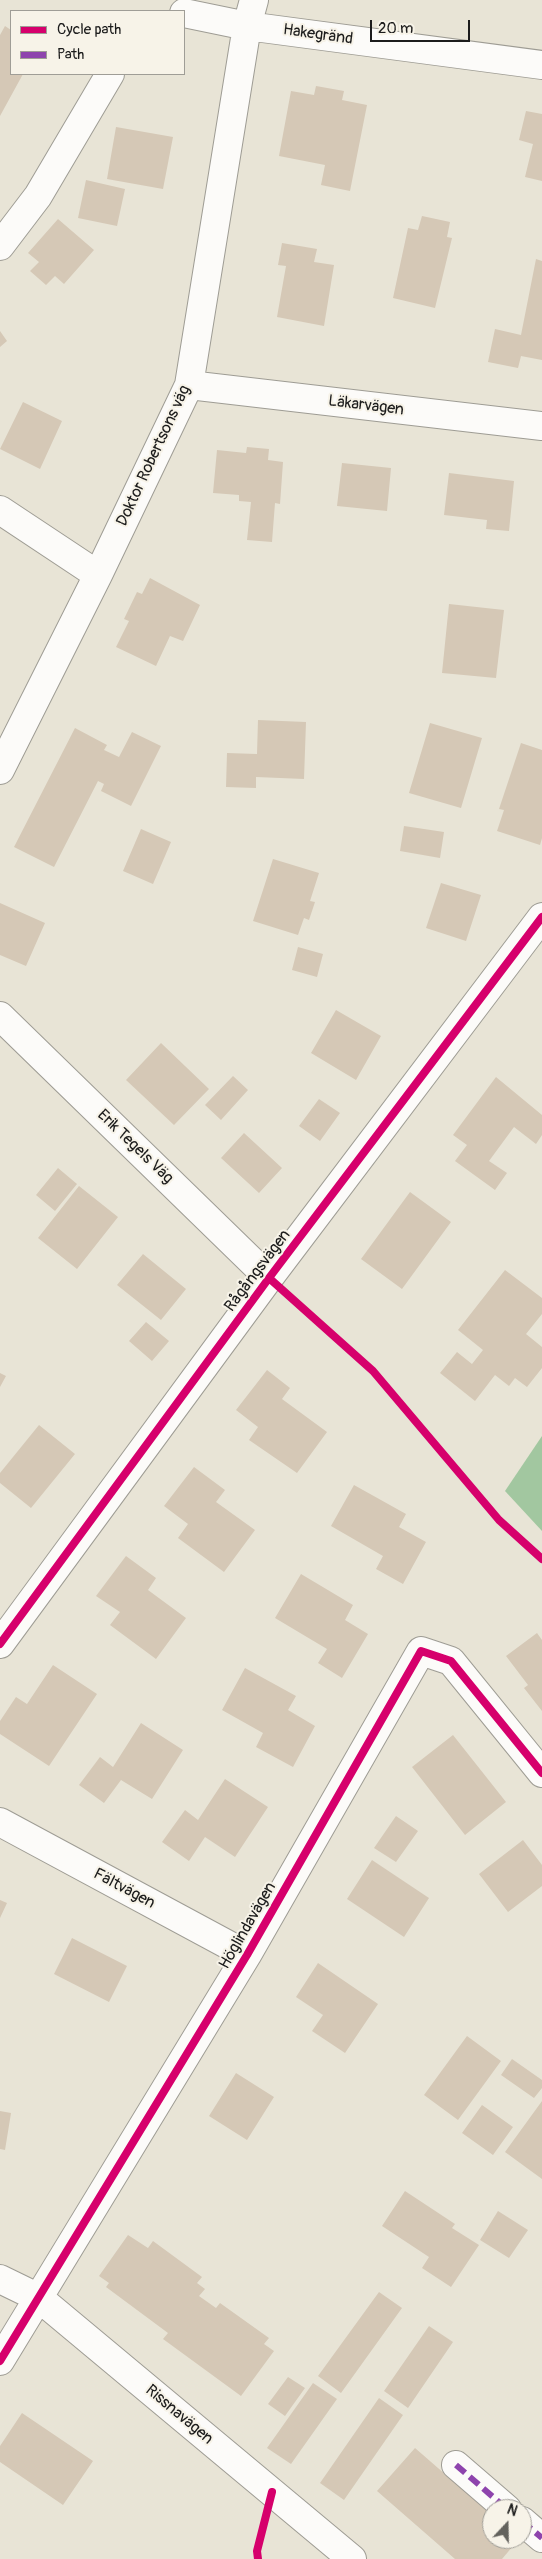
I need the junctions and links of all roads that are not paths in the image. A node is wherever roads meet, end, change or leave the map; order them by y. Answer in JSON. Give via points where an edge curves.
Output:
{"nodes":[{"id":1,"x":185,"y":13,"type":"edge"},
{"id":2,"x":250,"y":13,"type":"edge"},
{"id":3,"x":542,"y":65,"type":"edge"},
{"id":4,"x":109,"y":75,"type":"edge"},
{"id":5,"x":0,"y":246,"type":"edge"},
{"id":6,"x":189,"y":385,"type":"junction"},
{"id":7,"x":542,"y":426,"type":"edge"},
{"id":8,"x":0,"y":510,"type":"edge"},
{"id":9,"x":98,"y":576,"type":"junction"},
{"id":10,"x":0,"y":770,"type":"edge"},
{"id":11,"x":542,"y":917,"type":"edge"},
{"id":12,"x":0,"y":1016,"type":"edge"},
{"id":13,"x":269,"y":1278,"type":"junction"},
{"id":14,"x":0,"y":1644,"type":"edge"},
{"id":15,"x":542,"y":1773,"type":"edge"},
{"id":16,"x":0,"y":1822,"type":"edge"},
{"id":17,"x":248,"y":1955,"type":"junction"},
{"id":18,"x":0,"y":2279,"type":"edge"},
{"id":19,"x":39,"y":2298,"type":"junction"},
{"id":20,"x":0,"y":2361,"type":"edge"},
{"id":21,"x":456,"y":2465,"type":"dead end"},
{"id":22,"x":496,"y":2499,"type":"edge"},
{"id":23,"x":532,"y":2530,"type":"edge"},
{"id":24,"x":542,"y":2538,"type":"edge"},
{"id":25,"x":352,"y":2559,"type":"edge"}],
"edges":[{"from":1,"to":2,"type":"street","name":"Hakegränd"},
{"from":2,"to":3,"type":"street","name":"Hakegränd"},
{"from":2,"to":6,"type":"street","name":"Doktor Robertsons väg"},
{"from":4,"to":5,"type":"street","via":[[38,196]]},
{"from":6,"to":7,"type":"street","name":"Läkarvägen"},
{"from":6,"to":9,"type":"street","name":"Doktor Robertsons väg"},
{"from":8,"to":9,"type":"street"},
{"from":9,"to":10,"type":"street","name":"Doktor Robertsons väg"},
{"from":11,"to":13,"type":"street","name":"Rågångsvägen"},
{"from":12,"to":13,"type":"street","name":"Erik Tegels Väg"},
{"from":13,"to":14,"type":"street","name":"Rågångsvägen"},
{"from":15,"to":17,"type":"street","name":"Höglindavägen","via":[[451,1662],[421,1651]]},
{"from":16,"to":17,"type":"street","name":"Fältvägen"},
{"from":17,"to":19,"type":"street","name":"Höglindavägen"},
{"from":18,"to":19,"type":"street","name":"Rissnavägen"},
{"from":19,"to":20,"type":"street","name":"Höglindavägen"},
{"from":19,"to":25,"type":"street","name":"Rissnavägen"},
{"from":21,"to":22,"type":"street"},
{"from":23,"to":24,"type":"street"}]}
